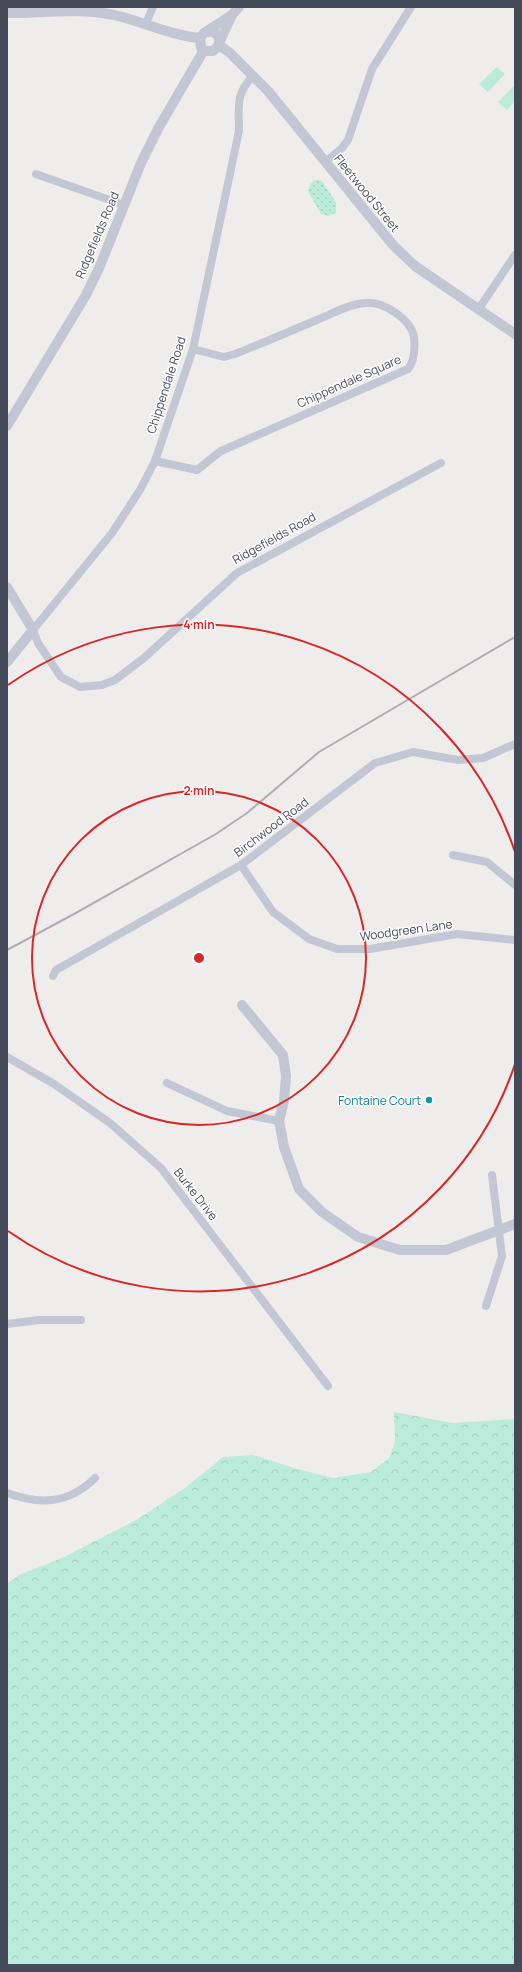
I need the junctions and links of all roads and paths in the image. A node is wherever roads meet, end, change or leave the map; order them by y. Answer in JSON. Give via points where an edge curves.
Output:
{"nodes":[{"id":1,"x":153,"y":7,"type":"edge"},
{"id":2,"x":239,"y":7,"type":"edge"},
{"id":3,"x":411,"y":7,"type":"edge"},
{"id":4,"x":28,"y":10,"type":"edge"},
{"id":5,"x":7,"y":13,"type":"edge"},
{"id":6,"x":232,"y":15,"type":"junction"},
{"id":7,"x":146,"y":23,"type":"junction"},
{"id":8,"x":203,"y":35,"type":"junction"},
{"id":9,"x":220,"y":43,"type":"junction"},
{"id":10,"x":204,"y":50,"type":"junction"},
{"id":11,"x":253,"y":76,"type":"junction"},
{"id":12,"x":325,"y":162,"type":"junction"},
{"id":13,"x":36,"y":174,"type":"dead end"},
{"id":14,"x":124,"y":205,"type":"junction"},
{"id":15,"x":515,"y":255,"type":"edge"},
{"id":16,"x":478,"y":310,"type":"junction"},
{"id":17,"x":515,"y":334,"type":"edge"},
{"id":18,"x":193,"y":349,"type":"junction"},
{"id":19,"x":7,"y":426,"type":"edge"},
{"id":20,"x":155,"y":461,"type":"junction"},
{"id":21,"x":441,"y":463,"type":"dead end"},
{"id":22,"x":7,"y":587,"type":"edge"},
{"id":23,"x":33,"y":630,"type":"junction"},
{"id":24,"x":7,"y":662,"type":"edge"},
{"id":25,"x":515,"y":744,"type":"edge"},
{"id":26,"x":453,"y":855,"type":"dead end"},
{"id":27,"x":241,"y":864,"type":"junction"},
{"id":28,"x":515,"y":885,"type":"edge"},
{"id":29,"x":515,"y":940,"type":"edge"},
{"id":30,"x":52,"y":976,"type":"dead end"},
{"id":31,"x":242,"y":1005,"type":"dead end"},
{"id":32,"x":7,"y":1057,"type":"edge"},
{"id":33,"x":168,"y":1083,"type":"dead end"},
{"id":34,"x":279,"y":1121,"type":"junction"},
{"id":35,"x":492,"y":1175,"type":"dead end"},
{"id":36,"x":515,"y":1224,"type":"edge"},
{"id":37,"x":499,"y":1231,"type":"junction"},
{"id":38,"x":486,"y":1306,"type":"dead end"},
{"id":39,"x":81,"y":1320,"type":"dead end"},
{"id":40,"x":7,"y":1324,"type":"edge"},
{"id":41,"x":328,"y":1386,"type":"dead end"},
{"id":42,"x":95,"y":1478,"type":"dead end"},
{"id":43,"x":7,"y":1493,"type":"edge"}],
"edges":[{"from":1,"to":7,"type":"street"},
{"from":2,"to":6,"type":"street"},
{"from":3,"to":12,"type":"street","via":[[372,69],[348,140]]},
{"from":4,"to":5,"type":"street"},
{"from":4,"to":7,"type":"street","via":[[92,12]]},
{"from":6,"to":8,"type":"street"},
{"from":6,"to":9,"type":"street"},
{"from":7,"to":8,"type":"street","via":[[184,36]]},
{"from":8,"to":9,"type":"street","via":[[217,34]]},
{"from":8,"to":10,"type":"street","via":[[200,45]]},
{"from":9,"to":10,"type":"street","via":[[213,51]]},
{"from":9,"to":11,"type":"street","name":"Fleetwood Street"},
{"from":10,"to":14,"type":"street","name":"Ridgefields Road","via":[[141,163]]},
{"from":11,"to":12,"type":"street","name":"Fleetwood Street"},
{"from":11,"to":18,"type":"street","name":"Chippendale Road","via":[[242,88],[240,96],[239,131]]},
{"from":12,"to":16,"type":"street","name":"Fleetwood Street","via":[[393,245],[415,266]]},
{"from":13,"to":14,"type":"street"},
{"from":14,"to":19,"type":"street","name":"Ridgefields Road","via":[[86,295]]},
{"from":15,"to":16,"type":"street"},
{"from":16,"to":17,"type":"street","name":"Fleetwood Street"},
{"from":18,"to":20,"type":"street","name":"Chippendale Road"},
{"from":18,"to":20,"type":"street","name":"Chippendale Square","via":[[224,357],[367,302],[377,304],[398,315],[413,333],[414,342],[413,363],[408,369],[221,451],[197,470]]},
{"from":20,"to":23,"type":"street","name":"Chippendale Road","via":[[112,533]]},
{"from":21,"to":23,"type":"street","name":"Ridgefields Road","via":[[237,573],[144,658],[109,682],[80,687],[61,677],[38,643]]},
{"from":22,"to":23,"type":"street","name":"Ridgefields Road"},
{"from":23,"to":24,"type":"street","name":"Chippendale Road"},
{"from":25,"to":27,"type":"street","name":"Birchwood Road","via":[[483,758],[458,760],[413,752],[376,763]]},
{"from":26,"to":28,"type":"street","via":[[487,862]]},
{"from":27,"to":29,"type":"street","name":"Woodgreen Lane","via":[[274,912],[309,940],[337,949],[370,949],[457,934]]},
{"from":27,"to":30,"type":"street","name":"Birchwood Road","via":[[56,970]]},
{"from":31,"to":34,"type":"street","via":[[283,1055],[286,1076]]},
{"from":32,"to":41,"type":"street","name":"Burke Drive","via":[[54,1084],[110,1123],[161,1168]]},
{"from":33,"to":34,"type":"street","via":[[227,1111]]},
{"from":34,"to":37,"type":"street","via":[[284,1147],[299,1189],[322,1212],[358,1237],[400,1250],[446,1250]]},
{"from":35,"to":37,"type":"street"},
{"from":36,"to":37,"type":"street"},
{"from":37,"to":38,"type":"street","via":[[502,1256]]},
{"from":39,"to":40,"type":"street","via":[[39,1320]]},
{"from":42,"to":43,"type":"street","via":[[82,1489],[55,1501],[22,1498]]}]}
